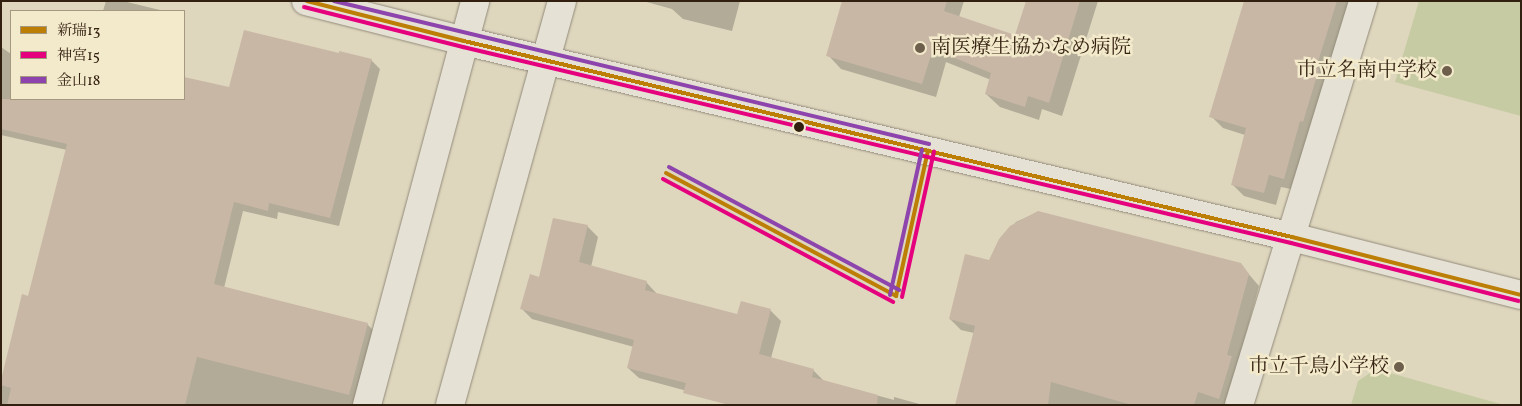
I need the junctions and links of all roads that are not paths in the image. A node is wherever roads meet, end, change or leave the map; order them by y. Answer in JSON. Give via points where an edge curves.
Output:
{"nodes":[{"id":1,"x":306,"y":1,"type":"edge"},
{"id":2,"x":475,"y":1,"type":"edge"},
{"id":3,"x":562,"y":1,"type":"edge"},
{"id":4,"x":1363,"y":1,"type":"edge"},
{"id":5,"x":464,"y":41,"type":"junction"},
{"id":6,"x":545,"y":60,"type":"junction"},
{"id":7,"x":1292,"y":237,"type":"junction"},
{"id":8,"x":1521,"y":295,"type":"edge"},
{"id":9,"x":367,"y":405,"type":"edge"},
{"id":10,"x":450,"y":405,"type":"edge"},
{"id":11,"x":1239,"y":405,"type":"edge"}],
"edges":[{"from":1,"to":5,"type":"street"},
{"from":2,"to":5,"type":"street"},
{"from":3,"to":6,"type":"street"},
{"from":4,"to":7,"type":"street"},
{"from":5,"to":6,"type":"street"},
{"from":5,"to":9,"type":"street"},
{"from":6,"to":7,"type":"street"},
{"from":6,"to":10,"type":"street"},
{"from":7,"to":8,"type":"street"},
{"from":7,"to":11,"type":"street"}]}
